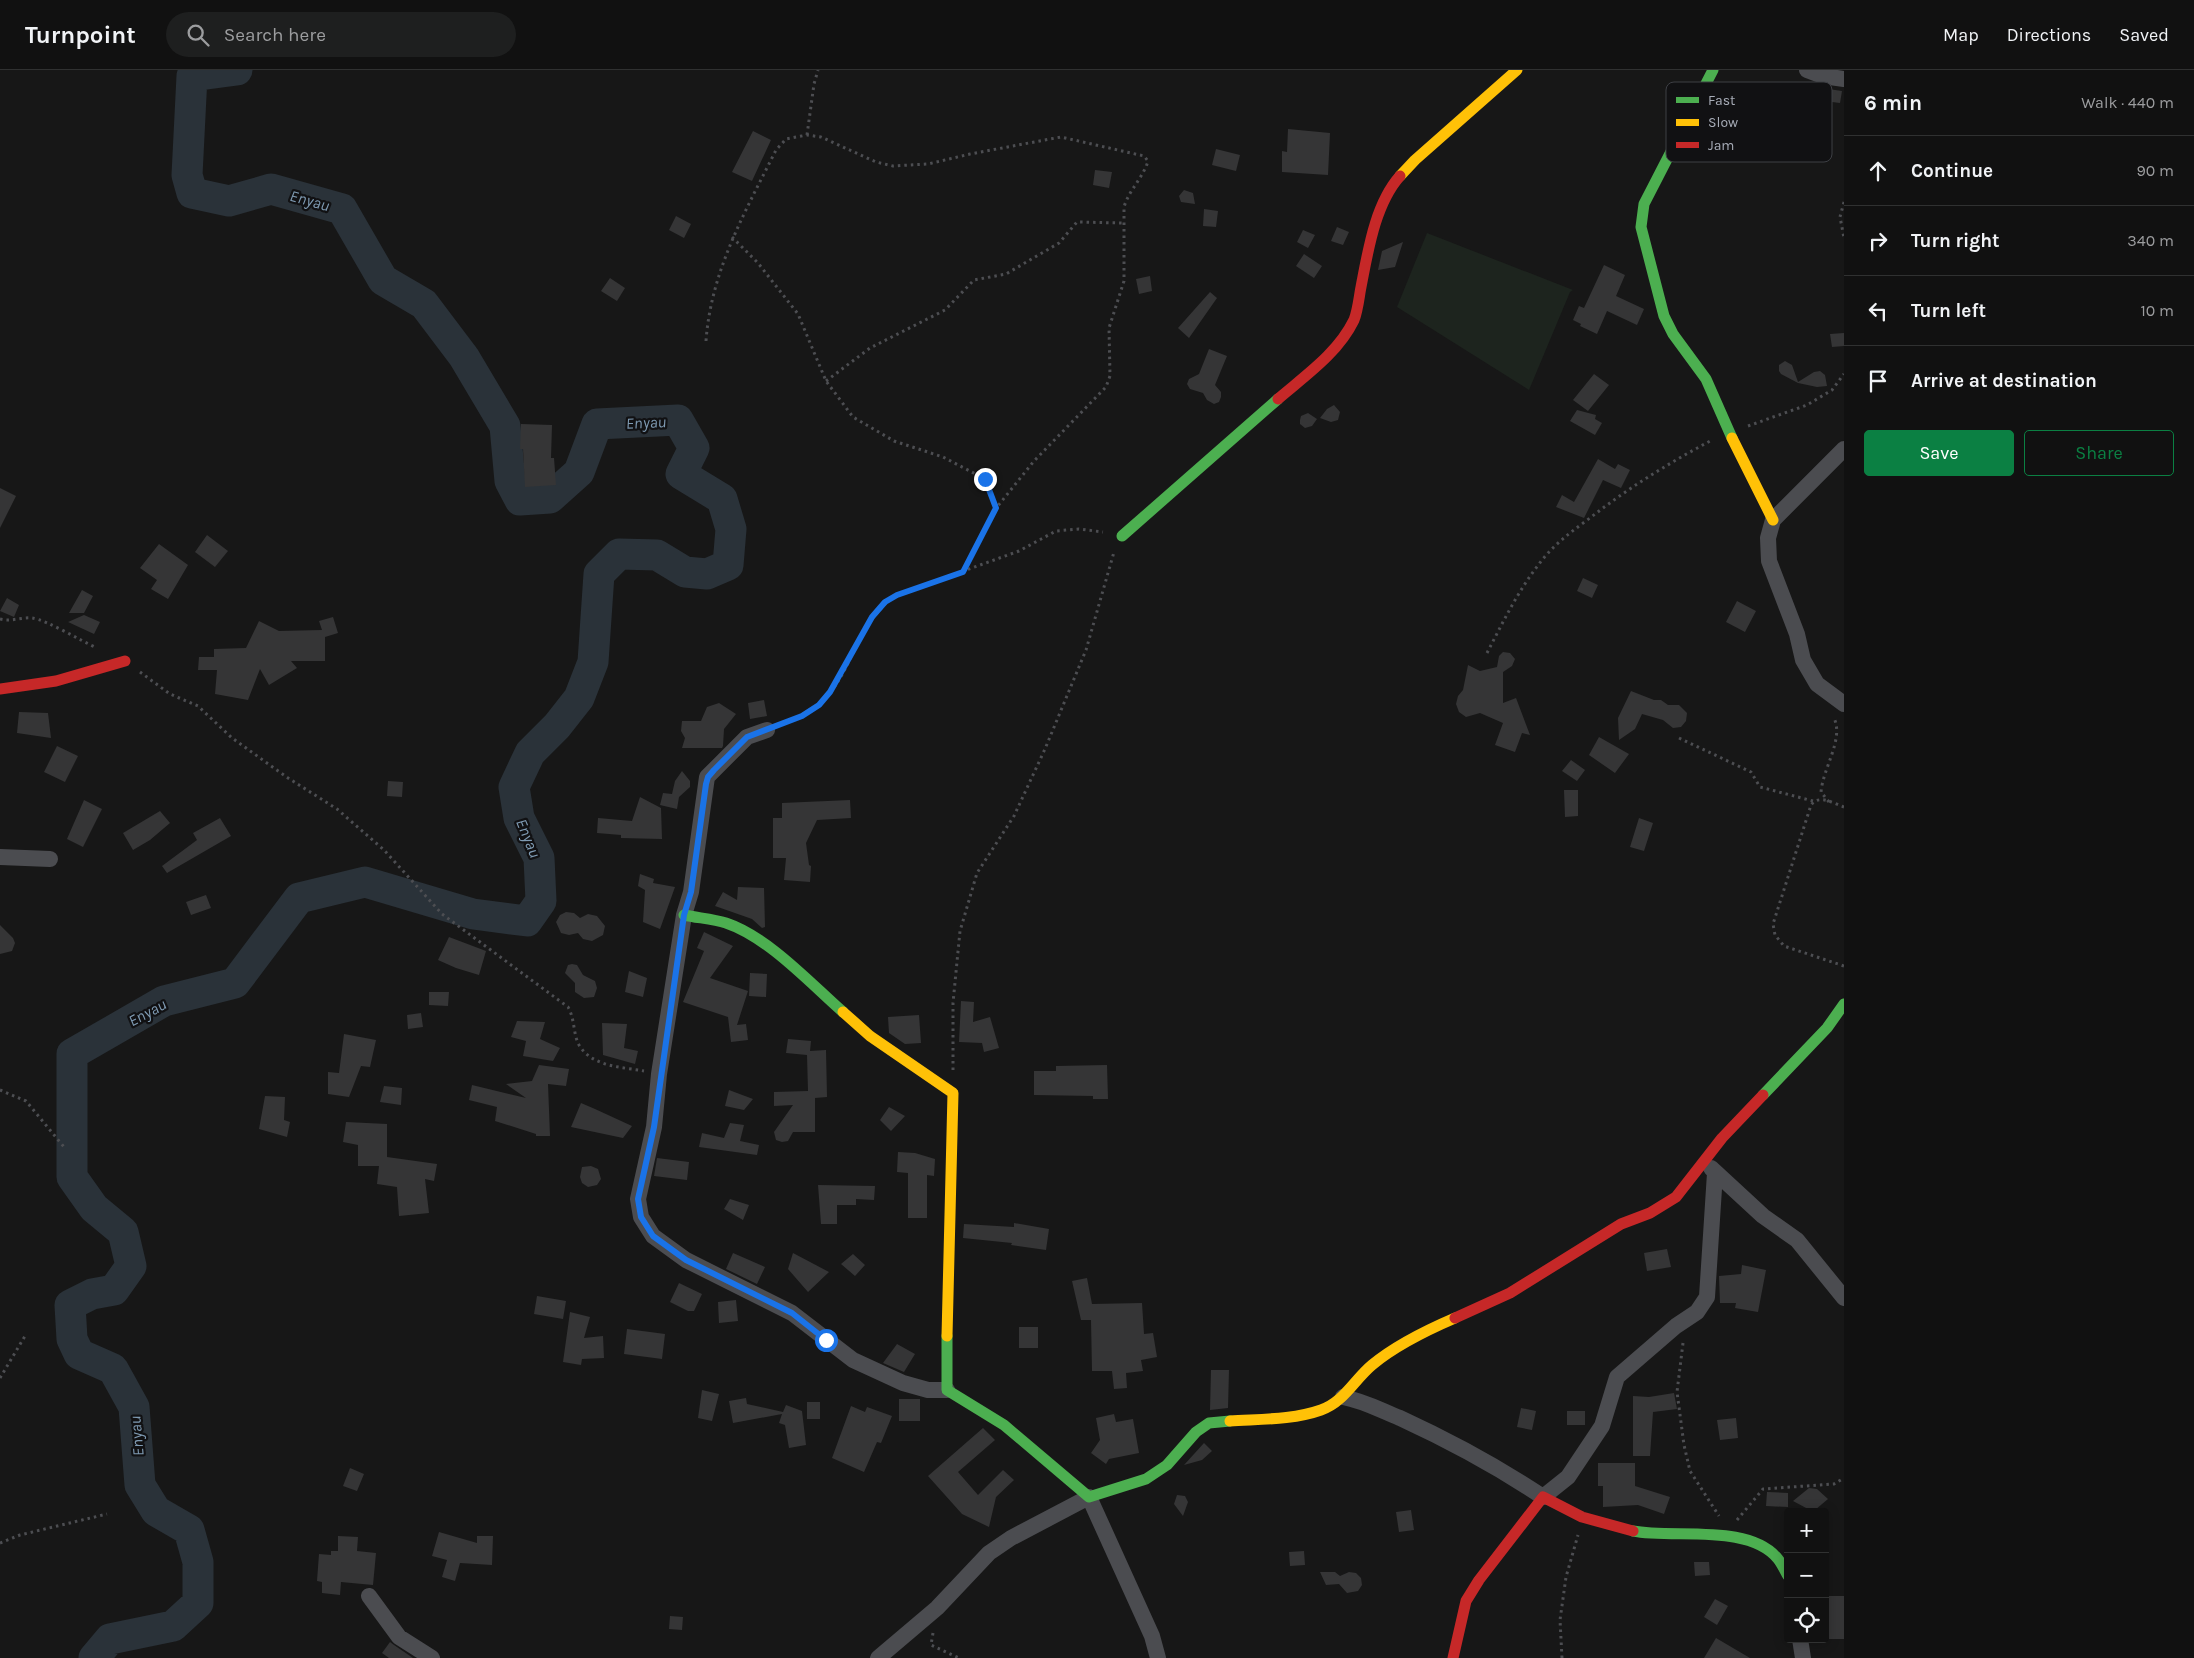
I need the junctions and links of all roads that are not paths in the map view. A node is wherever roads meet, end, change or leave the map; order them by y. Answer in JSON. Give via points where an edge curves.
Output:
{"nodes":[{"id":1,"x":1517,"y":70,"type":"edge"},
{"id":2,"x":1714,"y":70,"type":"edge"},
{"id":3,"x":1807,"y":70,"type":"edge"},
{"id":4,"x":1844,"y":79,"type":"edge"},
{"id":5,"x":1708,"y":82,"type":"edge"},
{"id":6,"x":1666,"y":162,"type":"edge"},
{"id":7,"x":1844,"y":449,"type":"edge"},
{"id":8,"x":1773,"y":520,"type":"junction"},
{"id":9,"x":1122,"y":536,"type":"road end"},
{"id":10,"x":124,"y":661,"type":"road end"},
{"id":11,"x":0,"y":689,"type":"edge"},
{"id":12,"x":1837,"y":709,"type":"edge"},
{"id":13,"x":767,"y":730,"type":"road end"},
{"id":14,"x":0,"y":857,"type":"edge"},
{"id":15,"x":50,"y":859,"type":"dead end"},
{"id":16,"x":684,"y":915,"type":"junction"},
{"id":17,"x":1844,"y":1004,"type":"edge"},
{"id":18,"x":1710,"y":1167,"type":"junction"},
{"id":19,"x":1844,"y":1298,"type":"edge"},
{"id":20,"x":947,"y":1390,"type":"junction"},
{"id":21,"x":1343,"y":1398,"type":"junction"},
{"id":22,"x":1088,"y":1497,"type":"junction"},
{"id":23,"x":1543,"y":1497,"type":"junction"},
{"id":24,"x":1784,"y":1568,"type":"edge"},
{"id":25,"x":369,"y":1596,"type":"dead end"},
{"id":26,"x":1801,"y":1643,"type":"edge"},
{"id":27,"x":432,"y":1658,"type":"edge"},
{"id":28,"x":878,"y":1658,"type":"edge"},
{"id":29,"x":1158,"y":1658,"type":"edge"},
{"id":30,"x":1453,"y":1658,"type":"edge"},
{"id":31,"x":1803,"y":1658,"type":"edge"}],
"edges":[{"from":1,"to":9,"type":"street","via":[[1415,160],[1393,184],[1369,247],[1355,318],[1341,344]]},
{"from":2,"to":5,"type":"street"},
{"from":3,"to":4,"type":"street"},
{"from":6,"to":8,"type":"street","via":[[1644,204],[1641,227],[1664,316],[1706,379]]},
{"from":7,"to":8,"type":"street"},
{"from":8,"to":12,"type":"street","via":[[1768,538],[1769,561],[1797,634],[1803,660]]},
{"from":10,"to":11,"type":"street","via":[[56,681]]},
{"from":13,"to":16,"type":"street","via":[[747,737],[708,777],[691,892]]},
{"from":14,"to":15,"type":"street"},
{"from":16,"to":20,"type":"street","via":[[726,924],[748,933],[870,1036],[953,1093]]},
{"from":16,"to":20,"type":"street","via":[[654,1127],[638,1199],[641,1217],[653,1236],[686,1260],[792,1313],[853,1360],[903,1383],[928,1390]]},
{"from":17,"to":18,"type":"street","via":[[1827,1028],[1722,1138]]},
{"from":18,"to":19,"type":"street","via":[[1763,1216],[1797,1240]]},
{"from":18,"to":21,"type":"street","via":[[1676,1197],[1650,1213],[1622,1224],[1510,1293],[1423,1332],[1372,1365]]},
{"from":18,"to":23,"type":"street","via":[[1707,1297],[1697,1312],[1617,1376],[1602,1426],[1568,1476]]},
{"from":20,"to":22,"type":"street","via":[[986,1411],[1038,1451]]},
{"from":21,"to":22,"type":"street","via":[[1309,1414],[1210,1423],[1196,1432],[1167,1465],[1146,1479]]},
{"from":21,"to":23,"type":"street","via":[[1368,1403],[1438,1435],[1497,1466]]},
{"from":22,"to":28,"type":"street","via":[[988,1553],[937,1608]]},
{"from":22,"to":29,"type":"street","via":[[1152,1636]]},
{"from":23,"to":24,"type":"street","via":[[1583,1518],[1652,1534],[1732,1537],[1759,1544]]},
{"from":23,"to":30,"type":"street","via":[[1466,1600]]},
{"from":25,"to":27,"type":"street","via":[[398,1637]]},
{"from":26,"to":31,"type":"street"}]}
